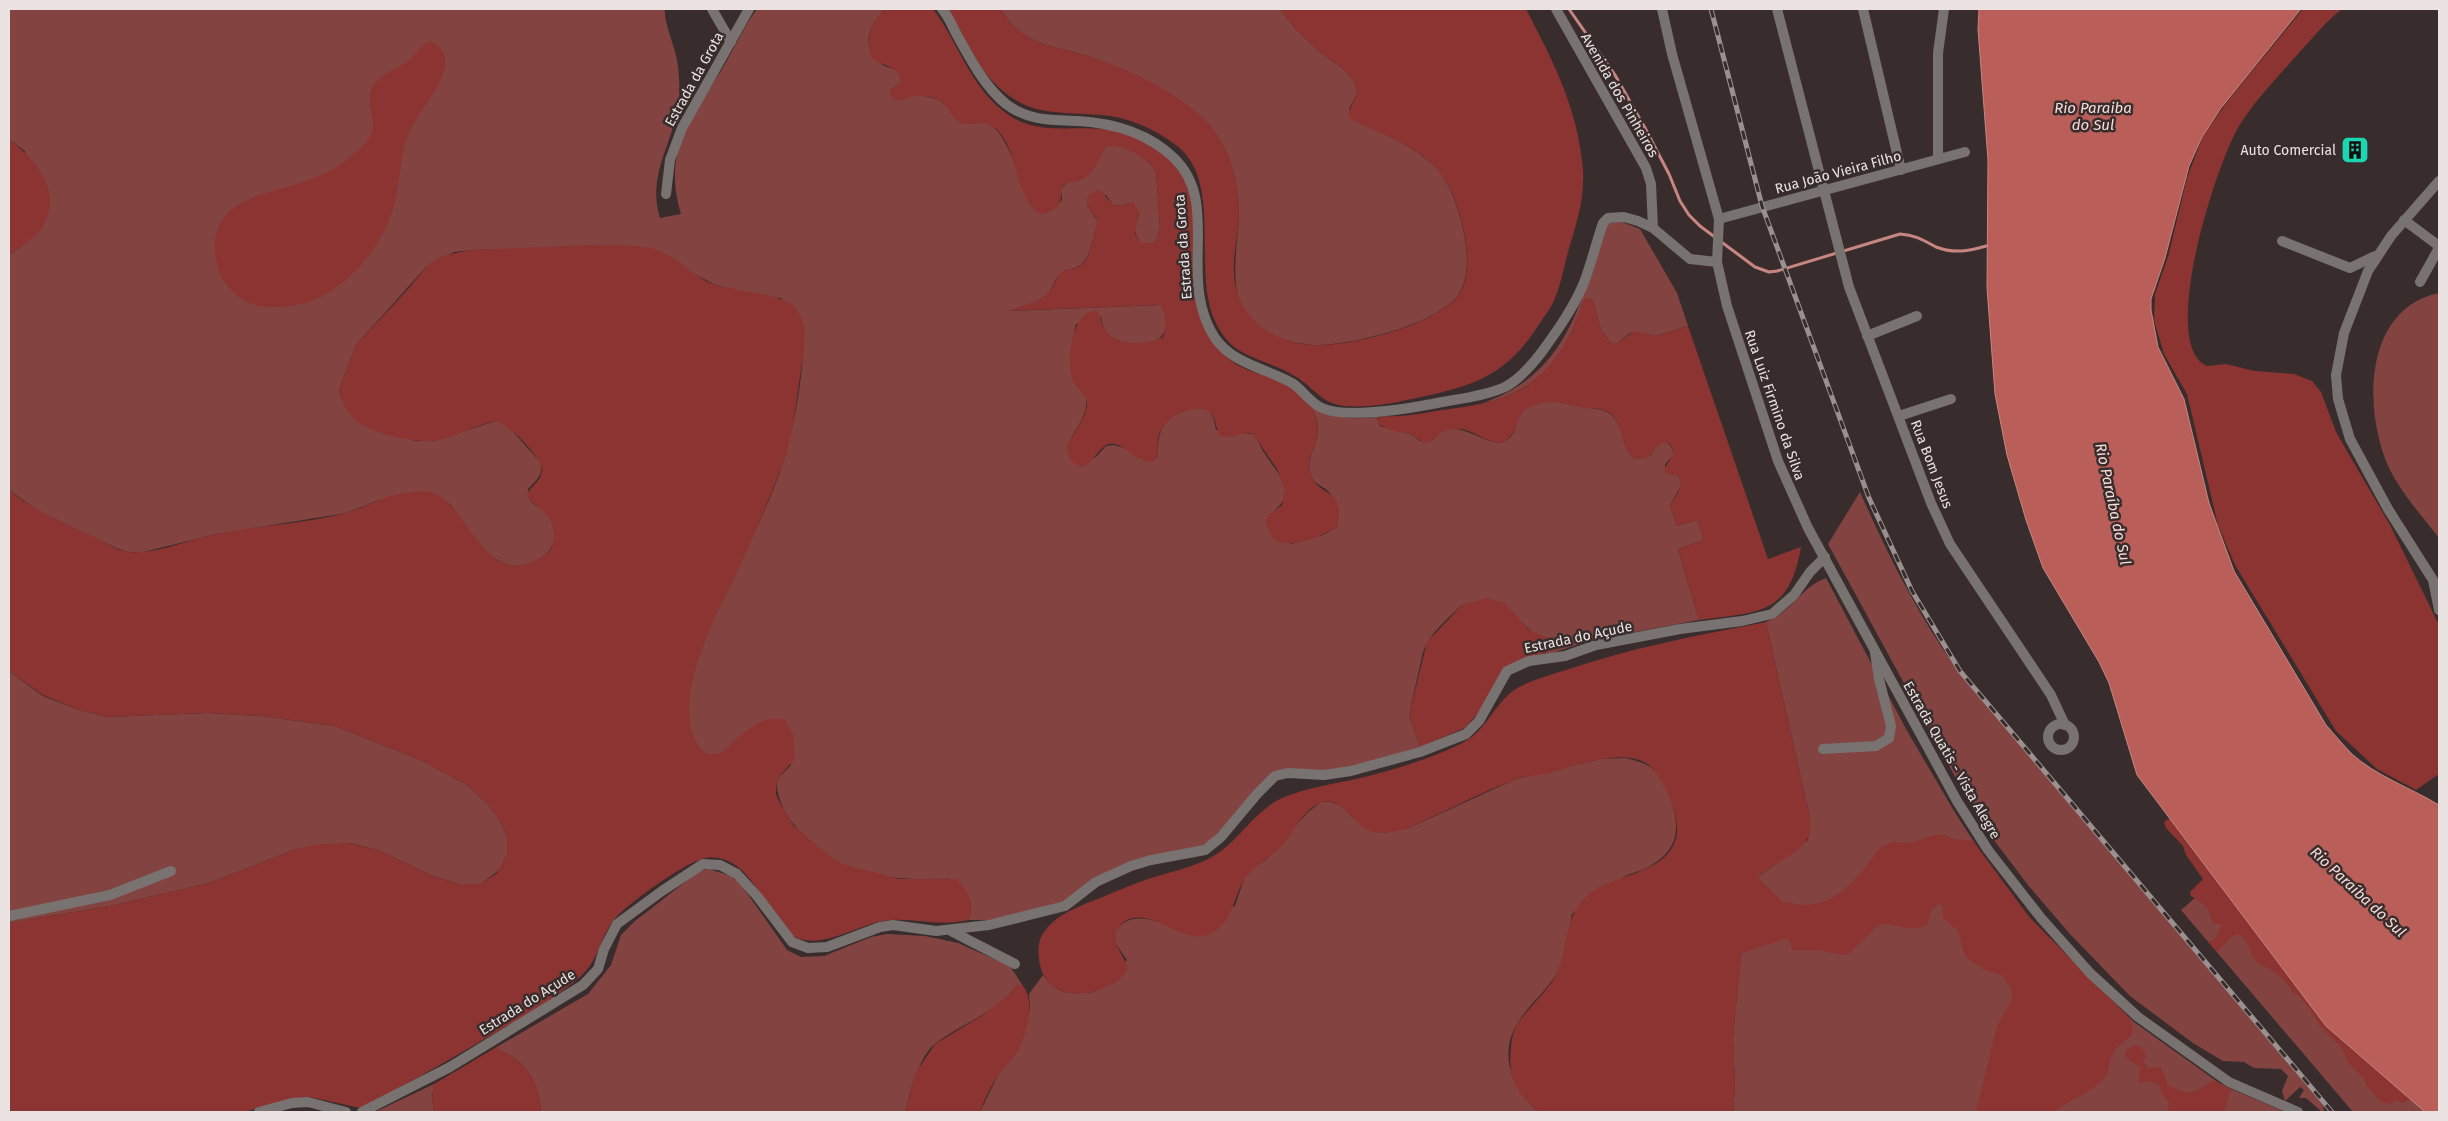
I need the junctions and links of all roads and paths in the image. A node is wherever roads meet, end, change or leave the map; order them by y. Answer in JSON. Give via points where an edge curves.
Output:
{"nodes":[{"id":1,"x":712,"y":9,"type":"edge"},
{"id":2,"x":749,"y":9,"type":"edge"},
{"id":3,"x":942,"y":9,"type":"edge"},
{"id":4,"x":1556,"y":9,"type":"edge"},
{"id":5,"x":1662,"y":9,"type":"edge"},
{"id":6,"x":1777,"y":9,"type":"edge"},
{"id":7,"x":1863,"y":9,"type":"edge"},
{"id":8,"x":1944,"y":9,"type":"edge"},
{"id":9,"x":731,"y":42,"type":"junction"},
{"id":10,"x":1965,"y":152,"type":"dead end"},
{"id":11,"x":1938,"y":159,"type":"junction"},
{"id":12,"x":1901,"y":170,"type":"junction"},
{"id":13,"x":2439,"y":181,"type":"edge"},
{"id":14,"x":1824,"y":189,"type":"junction"},
{"id":15,"x":666,"y":194,"type":"dead end"},
{"id":16,"x":2404,"y":220,"type":"junction"},
{"id":17,"x":1719,"y":221,"type":"junction"},
{"id":18,"x":1653,"y":228,"type":"junction"},
{"id":19,"x":2282,"y":241,"type":"dead end"},
{"id":20,"x":2382,"y":247,"type":"junction"},
{"id":21,"x":2439,"y":247,"type":"edge"},
{"id":22,"x":1717,"y":258,"type":"junction"},
{"id":23,"x":2420,"y":282,"type":"dead end"},
{"id":24,"x":1916,"y":316,"type":"dead end"},
{"id":25,"x":1867,"y":336,"type":"junction"},
{"id":26,"x":1951,"y":398,"type":"dead end"},
{"id":27,"x":1898,"y":416,"type":"junction"},
{"id":28,"x":1825,"y":557,"type":"junction"},
{"id":29,"x":2436,"y":584,"type":"edge"},
{"id":30,"x":2439,"y":610,"type":"edge"},
{"id":31,"x":1875,"y":652,"type":"junction"},
{"id":32,"x":2065,"y":725,"type":"dead end"},
{"id":33,"x":1823,"y":749,"type":"dead end"},
{"id":34,"x":171,"y":871,"type":"dead end"},
{"id":35,"x":9,"y":916,"type":"edge"},
{"id":36,"x":951,"y":931,"type":"junction"},
{"id":37,"x":1015,"y":964,"type":"dead end"},
{"id":38,"x":259,"y":1112,"type":"edge"},
{"id":39,"x":346,"y":1112,"type":"edge"},
{"id":40,"x":362,"y":1112,"type":"edge"},
{"id":41,"x":2298,"y":1112,"type":"edge"}],
"edges":[{"from":1,"to":9,"type":"street"},
{"from":2,"to":9,"type":"street","name":"Estrada da Grota"},
{"from":3,"to":18,"type":"street","name":"Estrada da Grota","via":[[982,77],[1006,104],[1033,118],[1128,129],[1150,140],[1178,162],[1189,177],[1195,194],[1198,290],[1215,338],[1235,358],[1293,384],[1323,409],[1355,412],[1390,410],[1476,395],[1505,386],[1529,368],[1569,313],[1584,282],[1604,220],[1624,217]]},
{"from":4,"to":18,"type":"street","name":"Avenida dos Pinheiros","via":[[1646,168],[1651,184]]},
{"from":5,"to":17,"type":"street","name":"Rua Luiz Firmino da Silva"},
{"from":6,"to":14,"type":"street","name":"Rua Bom Jesus"},
{"from":7,"to":12,"type":"street"},
{"from":8,"to":11,"type":"street","via":[[1938,52]]},
{"from":9,"to":15,"type":"street","name":"Estrada da Grota","via":[[677,140],[670,160]]},
{"from":10,"to":11,"type":"street","name":"Rua João Vieira Filho"},
{"from":11,"to":12,"type":"street","name":"Rua João Vieira Filho"},
{"from":12,"to":14,"type":"street","name":"Rua João Vieira Filho"},
{"from":13,"to":16,"type":"street"},
{"from":14,"to":17,"type":"street","name":"Rua João Vieira Filho"},
{"from":14,"to":25,"type":"street","name":"Rua Bom Jesus","via":[[1844,268]]},
{"from":16,"to":20,"type":"street"},
{"from":16,"to":21,"type":"street"},
{"from":17,"to":22,"type":"street","name":"Rua Luiz Firmino da Silva"},
{"from":18,"to":22,"type":"street","via":[[1690,259]]},
{"from":19,"to":20,"type":"street","via":[[2350,268],[2372,259]]},
{"from":20,"to":29,"type":"street","via":[[2359,290],[2344,333],[2337,369],[2338,399],[2350,439]]},
{"from":21,"to":23,"type":"street"},
{"from":22,"to":28,"type":"street","name":"Rua Luiz Firmino da Silva","via":[[1734,329],[1769,437],[1799,511]]},
{"from":24,"to":25,"type":"street"},
{"from":25,"to":27,"type":"street","name":"Rua Bom Jesus"},
{"from":26,"to":27,"type":"street"},
{"from":27,"to":32,"type":"street","name":"Rua Bom Jesus","via":[[1950,544],[2052,695]]},
{"from":28,"to":31,"type":"street","name":"Estrada Quatis - Vista Alegre"},
{"from":28,"to":36,"type":"street","name":"Estrada do Açude","via":[[1794,595],[1772,614],[1596,645],[1565,656],[1518,664],[1506,671],[1479,721],[1466,734],[1420,752],[1351,772],[1275,776],[1221,837],[1205,850],[1131,866],[1096,882],[1074,902],[1060,908]]},
{"from":29,"to":30,"type":"street"},
{"from":31,"to":33,"type":"street","via":[[1890,726],[1889,738],[1876,746]]},
{"from":31,"to":41,"type":"street","name":"Estrada Quatis - Vista Alegre","via":[[1957,801],[1988,850],[2041,918],[2090,973],[2138,1018],[2229,1082]]},
{"from":34,"to":35,"type":"street","via":[[110,895]]},
{"from":36,"to":37,"type":"street"},
{"from":36,"to":40,"type":"street","name":"Estrada do Açude","via":[[893,925],[827,947],[799,946],[787,937],[737,874],[720,865],[703,864],[618,924],[598,969],[583,985],[450,1067]]},
{"from":38,"to":39,"type":"street","via":[[308,1102]]}]}
